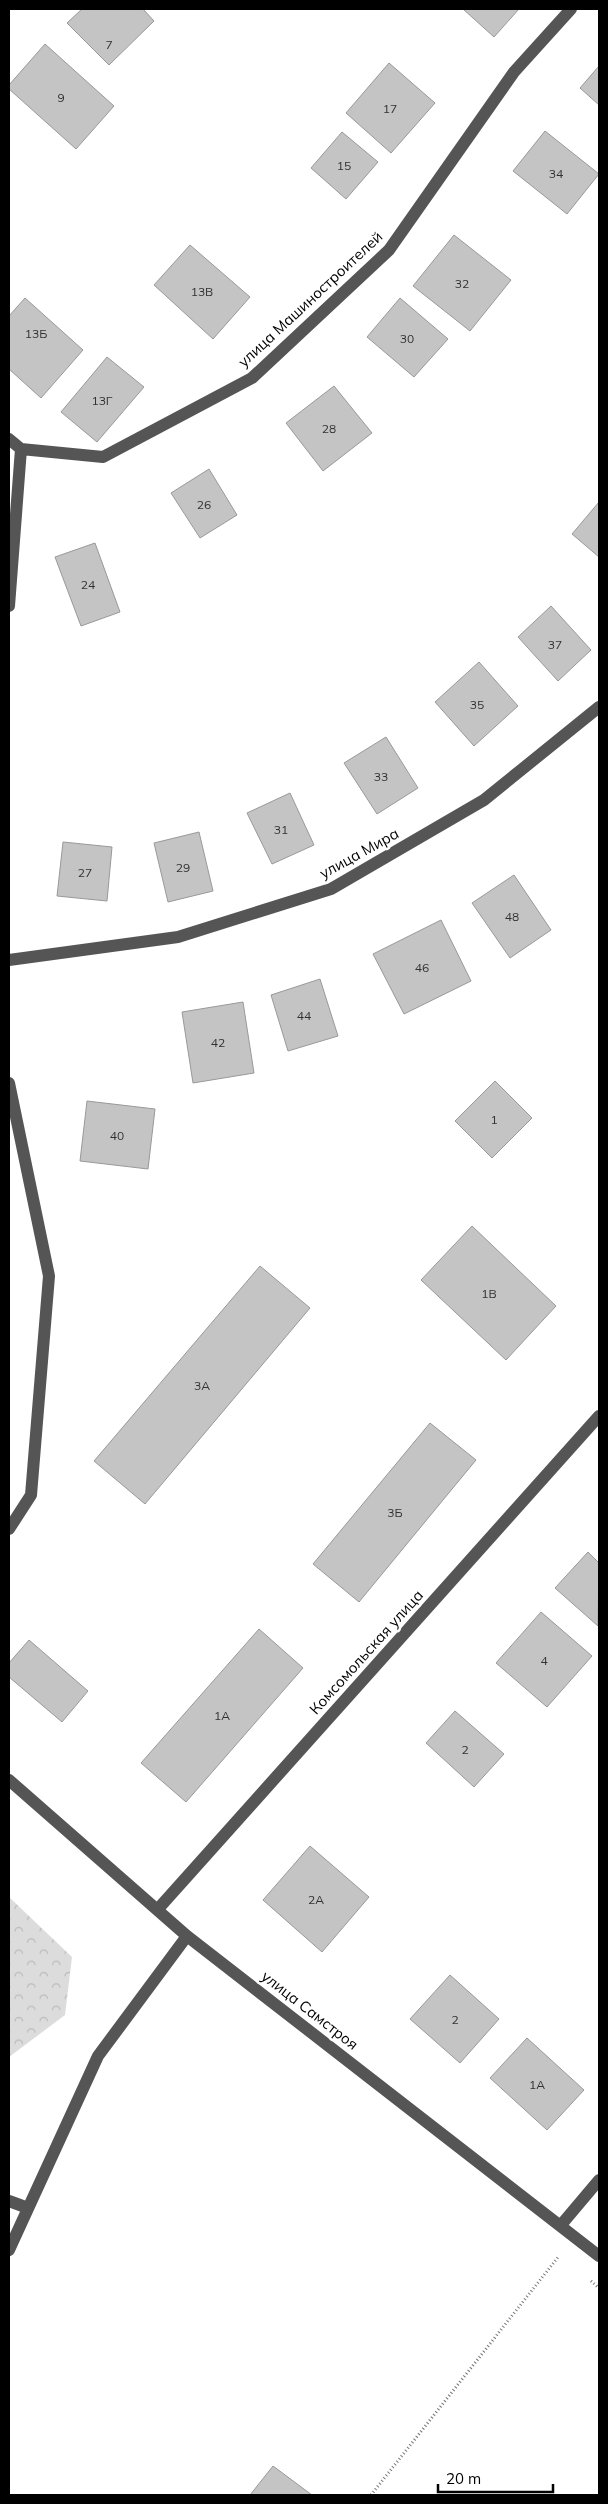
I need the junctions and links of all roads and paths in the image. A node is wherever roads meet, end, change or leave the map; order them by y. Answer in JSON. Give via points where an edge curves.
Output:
{"nodes":[{"id":1,"x":571,"y":9,"type":"edge"},
{"id":2,"x":9,"y":439,"type":"edge"},
{"id":3,"x":21,"y":449,"type":"junction"},
{"id":4,"x":9,"y":606,"type":"edge"},
{"id":5,"x":599,"y":707,"type":"edge"},
{"id":6,"x":9,"y":960,"type":"edge"},
{"id":7,"x":9,"y":1083,"type":"edge"},
{"id":8,"x":599,"y":1416,"type":"edge"},
{"id":9,"x":9,"y":1529,"type":"edge"},
{"id":10,"x":9,"y":1780,"type":"edge"},
{"id":11,"x":158,"y":1909,"type":"junction"},
{"id":12,"x":187,"y":1936,"type":"junction"},
{"id":13,"x":599,"y":2180,"type":"edge"},
{"id":14,"x":9,"y":2201,"type":"edge"},
{"id":15,"x":28,"y":2208,"type":"junction"},
{"id":16,"x":561,"y":2225,"type":"junction"},
{"id":17,"x":9,"y":2250,"type":"edge"},
{"id":18,"x":559,"y":2256,"type":"dead end"},
{"id":19,"x":599,"y":2256,"type":"edge"},
{"id":20,"x":371,"y":2495,"type":"edge"}],
"edges":[{"from":1,"to":3,"type":"street","name":"улица Машиностроителей","via":[[514,72],[389,250],[252,378],[103,457]]},
{"from":2,"to":3,"type":"street"},
{"from":3,"to":4,"type":"street"},
{"from":5,"to":6,"type":"street","name":"улица Мира","via":[[484,800],[331,889],[178,937]]},
{"from":7,"to":9,"type":"street","via":[[49,1276],[31,1495]]},
{"from":8,"to":11,"type":"street","name":"Комсомольская улица"},
{"from":10,"to":11,"type":"street","name":"улица Самстроя"},
{"from":11,"to":12,"type":"street","name":"улица Самстроя"},
{"from":12,"to":15,"type":"street","via":[[98,2056]]},
{"from":12,"to":16,"type":"street","name":"улица Самстроя"},
{"from":13,"to":16,"type":"street"},
{"from":14,"to":15,"type":"street"},
{"from":15,"to":17,"type":"street"},
{"from":16,"to":19,"type":"street","name":"улица Самстроя"},
{"from":18,"to":20,"type":"path"}]}
